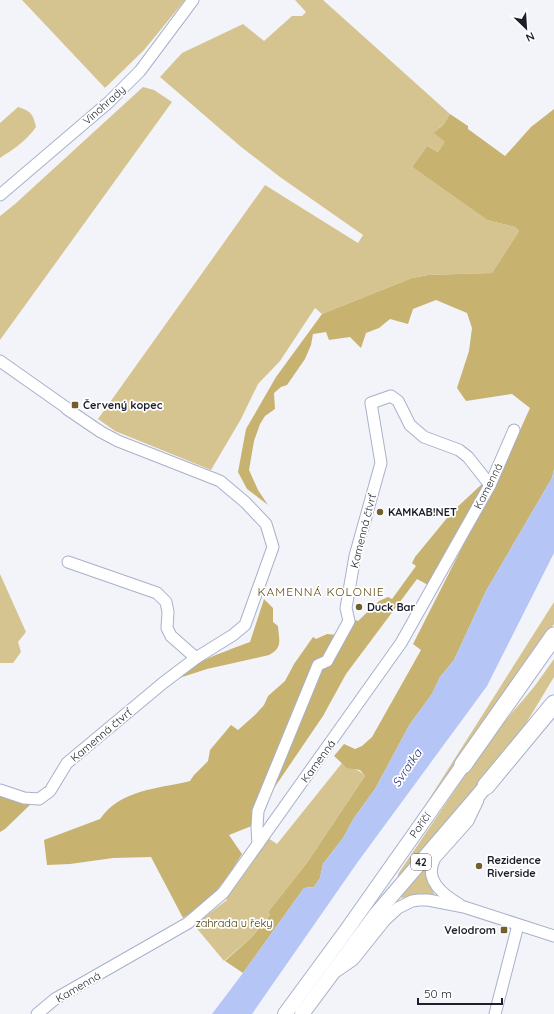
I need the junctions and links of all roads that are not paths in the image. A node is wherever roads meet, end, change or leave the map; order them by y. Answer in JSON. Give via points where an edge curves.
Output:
{"nodes":[{"id":1,"x":193,"y":0,"type":"edge"},
{"id":2,"x":0,"y":195,"type":"edge"},
{"id":3,"x":0,"y":361,"type":"edge"},
{"id":4,"x":514,"y":430,"type":"dead end"},
{"id":5,"x":490,"y":485,"type":"junction"},
{"id":6,"x":68,"y":562,"type":"dead end"},
{"id":7,"x":554,"y":636,"type":"edge"},
{"id":8,"x":196,"y":658,"type":"junction"},
{"id":9,"x":554,"y":693,"type":"edge"},
{"id":10,"x":554,"y":704,"type":"edge"},
{"id":11,"x":539,"y":722,"type":"junction"},
{"id":12,"x":463,"y":765,"type":"joint"},
{"id":13,"x":486,"y":786,"type":"junction"},
{"id":14,"x":0,"y":790,"type":"edge"},
{"id":15,"x":258,"y":844,"type":"junction"},
{"id":16,"x":464,"y":907,"type":"junction"},
{"id":17,"x":518,"y":925,"type":"junction"},
{"id":18,"x":554,"y":936,"type":"edge"},
{"id":19,"x":329,"y":978,"type":"junction"},
{"id":20,"x":37,"y":1014,"type":"edge"},
{"id":21,"x":286,"y":1014,"type":"edge"},
{"id":22,"x":302,"y":1014,"type":"edge"},
{"id":23,"x":495,"y":1014,"type":"edge"}],
"edges":[{"from":1,"to":2,"type":"street","name":"Vinohrady","via":[[140,71],[120,92]]},
{"from":3,"to":8,"type":"street","via":[[118,441],[220,481],[266,524],[273,547],[245,625],[234,635]]},
{"from":4,"to":5,"type":"street","name":"Kamenná"},
{"from":5,"to":15,"type":"street","name":"Kamenná","via":[[401,643]]},
{"from":5,"to":15,"type":"street","name":"Kamenná čtvrť","via":[[468,457],[459,450],[424,437],[410,425],[398,401],[391,396],[371,403],[381,464],[355,556],[346,608],[349,621],[327,661],[318,664],[258,811]]},
{"from":6,"to":8,"type":"street","via":[[157,593],[166,602],[167,628],[171,636]]},
{"from":7,"to":12,"type":"highway","name":"Poříčí","number":"42"},
{"from":8,"to":14,"type":"street","name":"Kamenná čtvrť","via":[[67,763],[50,791],[39,798],[24,798]]},
{"from":9,"to":11,"type":"highway","number":"42"},
{"from":10,"to":11,"type":"highway","number":"42"},
{"from":11,"to":13,"type":"highway","number":"42"},
{"from":12,"to":21,"type":"main road","name":"Poříčí","number":"42"},
{"from":13,"to":16,"type":"street","via":[[468,821],[432,863],[436,887]]},
{"from":13,"to":19,"type":"main road","number":"42","via":[[377,913]]},
{"from":15,"to":20,"type":"street","name":"Kamenná","via":[[223,893],[188,923],[55,999]]},
{"from":16,"to":17,"type":"street"},
{"from":16,"to":19,"type":"street","via":[[419,900],[398,908],[353,960]]},
{"from":17,"to":18,"type":"street"},
{"from":17,"to":23,"type":"street"},
{"from":19,"to":22,"type":"main road","number":"42"}]}
